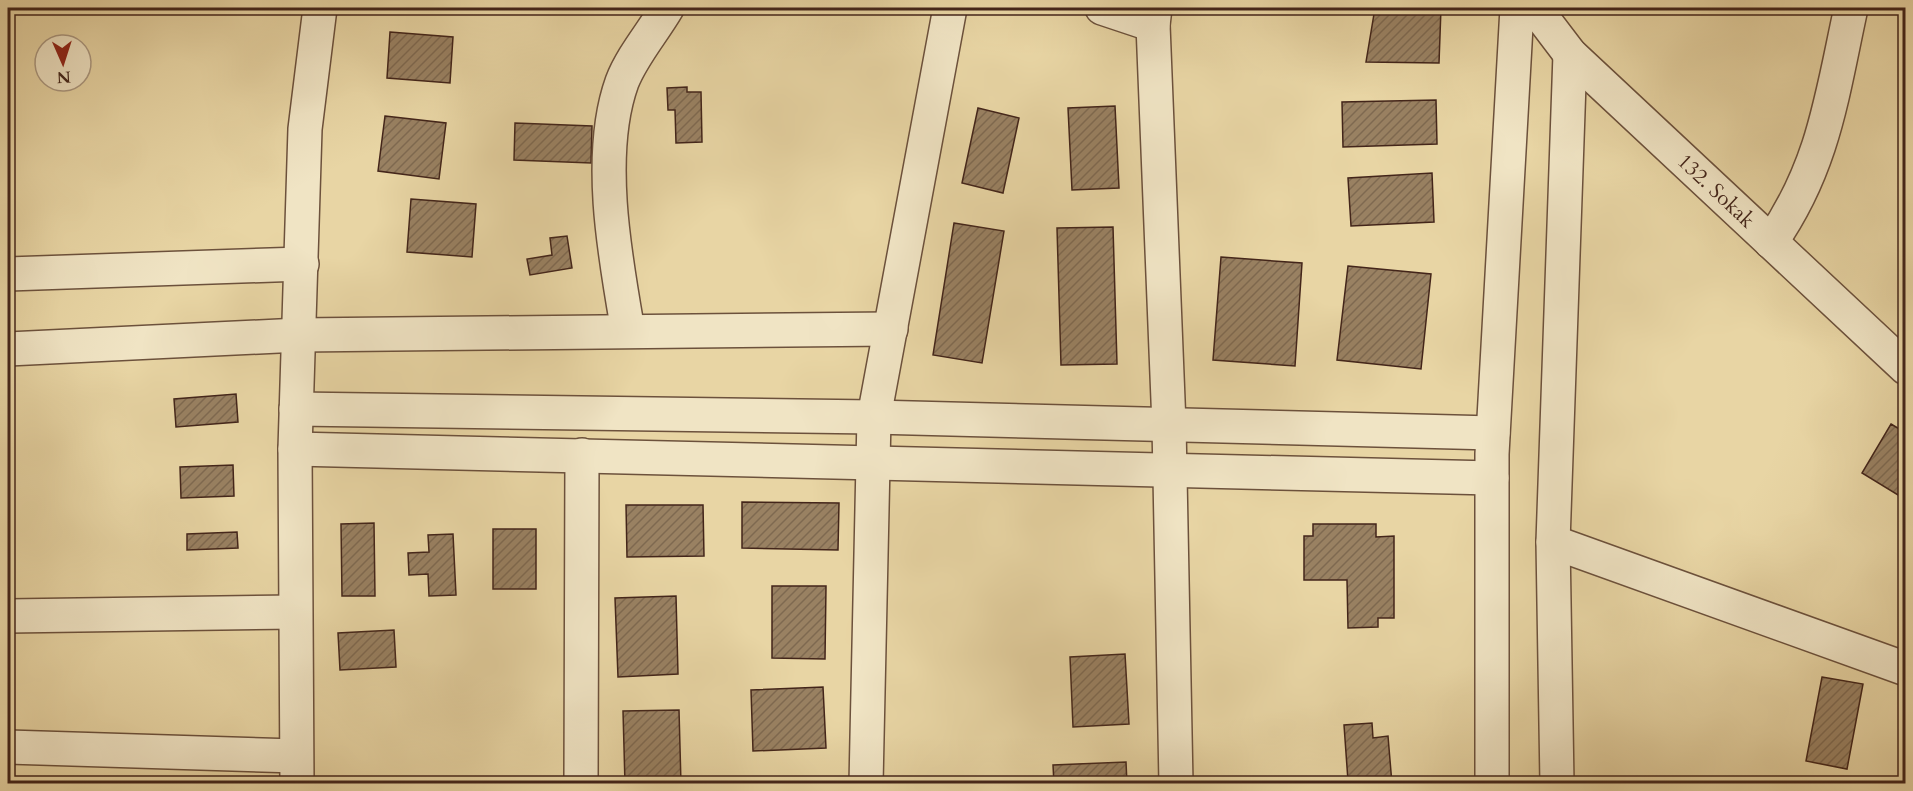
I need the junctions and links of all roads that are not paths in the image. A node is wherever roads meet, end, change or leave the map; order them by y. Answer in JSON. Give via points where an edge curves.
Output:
{"nodes":[{"id":1,"x":320,"y":8,"type":"edge"},
{"id":2,"x":667,"y":8,"type":"edge"},
{"id":3,"x":950,"y":8,"type":"edge"},
{"id":4,"x":1102,"y":8,"type":"edge"},
{"id":5,"x":1517,"y":8,"type":"edge"},
{"id":6,"x":1534,"y":8,"type":"edge"},
{"id":7,"x":1851,"y":8,"type":"edge"},
{"id":8,"x":1154,"y":16,"type":"edge"},
{"id":9,"x":1570,"y":54,"type":"junction"},
{"id":10,"x":1771,"y":242,"type":"junction"},
{"id":11,"x":302,"y":264,"type":"junction"},
{"id":12,"x":8,"y":274,"type":"edge"},
{"id":13,"x":891,"y":328,"type":"junction"},
{"id":14,"x":628,"y":331,"type":"junction"},
{"id":15,"x":299,"y":335,"type":"junction"},
{"id":16,"x":8,"y":349,"type":"edge"},
{"id":17,"x":1905,"y":368,"type":"edge"},
{"id":18,"x":296,"y":409,"type":"junction"},
{"id":19,"x":874,"y":417,"type":"junction"},
{"id":20,"x":1169,"y":425,"type":"junction"},
{"id":21,"x":1493,"y":433,"type":"junction"},
{"id":22,"x":295,"y":449,"type":"junction"},
{"id":23,"x":582,"y":455,"type":"junction"},
{"id":24,"x":873,"y":462,"type":"junction"},
{"id":25,"x":1171,"y":470,"type":"junction"},
{"id":26,"x":1492,"y":478,"type":"junction"},
{"id":27,"x":1553,"y":542,"type":"junction"},
{"id":28,"x":295,"y":612,"type":"junction"},
{"id":29,"x":8,"y":616,"type":"edge"},
{"id":30,"x":1905,"y":669,"type":"edge"},
{"id":31,"x":8,"y":747,"type":"edge"},
{"id":32,"x":296,"y":770,"type":"edge"},
{"id":33,"x":581,"y":783,"type":"edge"},
{"id":34,"x":866,"y":783,"type":"edge"},
{"id":35,"x":1176,"y":783,"type":"edge"},
{"id":36,"x":1492,"y":783,"type":"edge"},
{"id":37,"x":1557,"y":783,"type":"edge"}],
"edges":[{"from":1,"to":11,"type":"street","via":[[305,129]]},
{"from":2,"to":14,"type":"street","via":[[623,80],[612,114],[614,251]]},
{"from":3,"to":13,"type":"street"},
{"from":4,"to":8,"type":"street"},
{"from":5,"to":21,"type":"street"},
{"from":6,"to":9,"type":"street","name":"132. Sokak"},
{"from":7,"to":10,"type":"street","via":[[1814,166]]},
{"from":8,"to":20,"type":"street"},
{"from":9,"to":10,"type":"street","name":"132. Sokak"},
{"from":9,"to":27,"type":"street"},
{"from":10,"to":17,"type":"street","name":"132. Sokak"},
{"from":11,"to":12,"type":"street"},
{"from":11,"to":15,"type":"street"},
{"from":13,"to":14,"type":"street"},
{"from":13,"to":19,"type":"street"},
{"from":14,"to":15,"type":"street"},
{"from":15,"to":16,"type":"street"},
{"from":15,"to":18,"type":"street"},
{"from":18,"to":19,"type":"street"},
{"from":18,"to":22,"type":"street"},
{"from":19,"to":20,"type":"street"},
{"from":19,"to":24,"type":"street"},
{"from":20,"to":21,"type":"street"},
{"from":20,"to":25,"type":"street"},
{"from":21,"to":26,"type":"street"},
{"from":22,"to":23,"type":"street"},
{"from":22,"to":28,"type":"street"},
{"from":23,"to":24,"type":"street"},
{"from":23,"to":33,"type":"street"},
{"from":24,"to":25,"type":"street"},
{"from":24,"to":34,"type":"street"},
{"from":25,"to":26,"type":"street"},
{"from":25,"to":35,"type":"street"},
{"from":26,"to":36,"type":"street"},
{"from":27,"to":30,"type":"street"},
{"from":27,"to":37,"type":"street"},
{"from":28,"to":29,"type":"street"},
{"from":28,"to":32,"type":"street"},
{"from":31,"to":32,"type":"street"}]}
